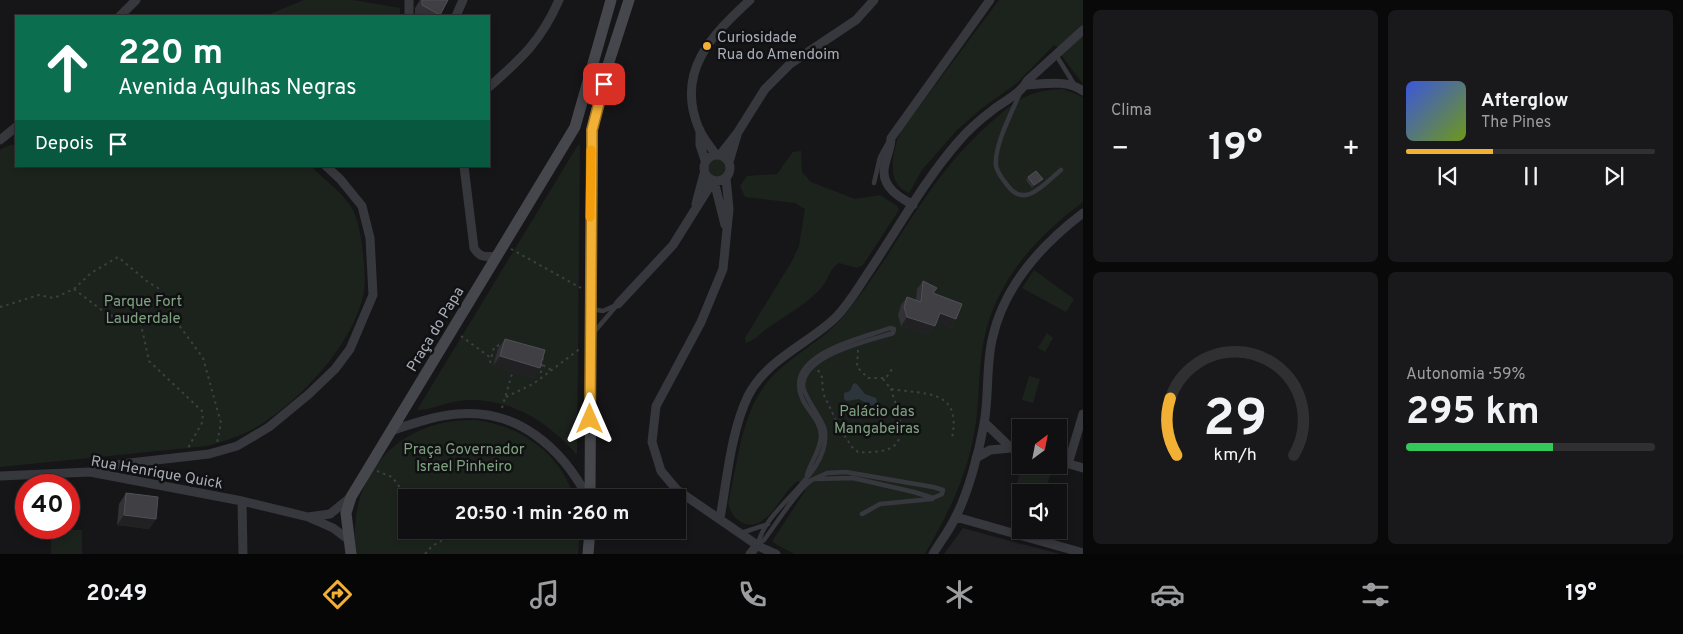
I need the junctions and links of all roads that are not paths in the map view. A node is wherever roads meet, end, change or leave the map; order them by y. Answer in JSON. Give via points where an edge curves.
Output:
{"nodes":[{"id":1,"x":136,"y":0,"type":"edge"},
{"id":2,"x":409,"y":0,"type":"edge"},
{"id":3,"x":463,"y":0,"type":"edge"},
{"id":4,"x":559,"y":0,"type":"edge"},
{"id":5,"x":611,"y":0,"type":"edge"},
{"id":6,"x":629,"y":0,"type":"edge"},
{"id":7,"x":750,"y":0,"type":"edge"},
{"id":8,"x":874,"y":0,"type":"edge"},
{"id":9,"x":990,"y":0,"type":"edge"},
{"id":10,"x":121,"y":15,"type":"edge"},
{"id":11,"x":409,"y":15,"type":"edge"},
{"id":12,"x":456,"y":15,"type":"edge"},
{"id":13,"x":1083,"y":30,"type":"edge"},
{"id":14,"x":1055,"y":54,"type":"junction"},
{"id":15,"x":1075,"y":85,"type":"junction"},
{"id":16,"x":490,"y":86,"type":"edge"},
{"id":17,"x":1023,"y":87,"type":"junction"},
{"id":18,"x":1083,"y":91,"type":"edge"},
{"id":19,"x":575,"y":127,"type":"junction"},
{"id":20,"x":15,"y":128,"type":"edge"},
{"id":21,"x":592,"y":130,"type":"junction"},
{"id":22,"x":700,"y":130,"type":"junction"},
{"id":23,"x":738,"y":132,"type":"junction"},
{"id":24,"x":891,"y":138,"type":"junction"},
{"id":25,"x":0,"y":140,"type":"edge"},
{"id":26,"x":718,"y":155,"type":"junction"},
{"id":27,"x":705,"y":160,"type":"junction"},
{"id":28,"x":729,"y":162,"type":"junction"},
{"id":29,"x":327,"y":167,"type":"edge"},
{"id":30,"x":464,"y":167,"type":"edge"},
{"id":31,"x":1061,"y":170,"type":"dead end"},
{"id":32,"x":704,"y":174,"type":"junction"},
{"id":33,"x":726,"y":178,"type":"junction"},
{"id":34,"x":714,"y":181,"type":"junction"},
{"id":35,"x":874,"y":183,"type":"dead end"},
{"id":36,"x":913,"y":205,"type":"junction"},
{"id":37,"x":1083,"y":213,"type":"edge"},
{"id":38,"x":692,"y":216,"type":"junction"},
{"id":39,"x":727,"y":231,"type":"junction"},
{"id":40,"x":497,"y":256,"type":"junction"},
{"id":41,"x":618,"y":304,"type":"junction"},
{"id":42,"x":590,"y":309,"type":"junction"},
{"id":43,"x":585,"y":344,"type":"junction"},
{"id":44,"x":1083,"y":414,"type":"edge"},
{"id":45,"x":984,"y":422,"type":"junction"},
{"id":46,"x":390,"y":431,"type":"junction"},
{"id":47,"x":1011,"y":448,"type":"joint"},
{"id":48,"x":1068,"y":450,"type":"edge"},
{"id":49,"x":976,"y":458,"type":"junction"},
{"id":50,"x":1068,"y":464,"type":"edge"},
{"id":51,"x":1083,"y":468,"type":"edge"},
{"id":52,"x":90,"y":472,"type":"junction"},
{"id":53,"x":807,"y":475,"type":"junction"},
{"id":54,"x":0,"y":476,"type":"edge"},
{"id":55,"x":814,"y":479,"type":"junction"},
{"id":56,"x":583,"y":489,"type":"edge"},
{"id":57,"x":589,"y":489,"type":"edge"},
{"id":58,"x":351,"y":497,"type":"junction"},
{"id":59,"x":933,"y":498,"type":"junction"},
{"id":60,"x":242,"y":501,"type":"junction"},
{"id":61,"x":862,"y":514,"type":"dead end"},
{"id":62,"x":308,"y":517,"type":"junction"},
{"id":63,"x":956,"y":517,"type":"junction"},
{"id":64,"x":720,"y":518,"type":"junction"},
{"id":65,"x":769,"y":523,"type":"junction"},
{"id":66,"x":741,"y":533,"type":"junction"},
{"id":67,"x":589,"y":539,"type":"edge"},
{"id":68,"x":349,"y":540,"type":"junction"},
{"id":69,"x":758,"y":544,"type":"junction"},
{"id":70,"x":1083,"y":553,"type":"edge"},
{"id":71,"x":243,"y":554,"type":"edge"},
{"id":72,"x":351,"y":554,"type":"edge"},
{"id":73,"x":588,"y":554,"type":"edge"},
{"id":74,"x":750,"y":554,"type":"edge"},
{"id":75,"x":776,"y":554,"type":"edge"},
{"id":76,"x":933,"y":554,"type":"edge"}],
"edges":[{"from":1,"to":10,"type":"street"},
{"from":2,"to":11,"type":"street"},
{"from":3,"to":12,"type":"street"},
{"from":4,"to":16,"type":"street","via":[[548,25],[526,55]]},
{"from":5,"to":19,"type":"street","name":"Praça do Papa"},
{"from":6,"to":21,"type":"street","via":[[607,68]]},
{"from":7,"to":22,"type":"street","via":[[701,52],[692,79],[692,99]]},
{"from":8,"to":23,"type":"street","via":[[856,20],[777,76],[750,109]]},
{"from":9,"to":24,"type":"street"},
{"from":13,"to":14,"type":"street"},
{"from":14,"to":15,"type":"lane"},
{"from":14,"to":17,"type":"street"},
{"from":15,"to":17,"type":"street","via":[[1052,83]]},
{"from":15,"to":18,"type":"street"},
{"from":17,"to":31,"type":"lane","via":[[999,150],[996,164],[1000,176],[1018,196],[1026,196]]},
{"from":17,"to":36,"type":"street","via":[[961,138],[936,167]]},
{"from":19,"to":21,"type":"street"},
{"from":19,"to":40,"type":"street","name":"Praça do Papa"},
{"from":20,"to":25,"type":"street"},
{"from":21,"to":42,"type":"street"},
{"from":22,"to":26,"type":"street"},
{"from":22,"to":27,"type":"street","via":[[700,146]]},
{"from":23,"to":26,"type":"street"},
{"from":23,"to":28,"type":"street"},
{"from":24,"to":35,"type":"lane","via":[[880,157]]},
{"from":24,"to":36,"type":"street","via":[[885,178],[896,195]]},
{"from":26,"to":27,"type":"street"},
{"from":26,"to":28,"type":"street"},
{"from":27,"to":32,"type":"street"},
{"from":28,"to":33,"type":"street","via":[[730,171]]},
{"from":29,"to":52,"type":"street","via":[[362,206],[370,238],[373,295],[350,349],[309,394],[269,427],[237,446]]},
{"from":30,"to":40,"type":"street","via":[[474,248],[483,257]]},
{"from":32,"to":34,"type":"street"},
{"from":32,"to":38,"type":"street"},
{"from":33,"to":34,"type":"street"},
{"from":33,"to":39,"type":"street","via":[[729,199]]},
{"from":34,"to":38,"type":"street"},
{"from":34,"to":39,"type":"street"},
{"from":36,"to":64,"type":"street","via":[[836,317],[770,366],[748,396],[732,451]]},
{"from":37,"to":45,"type":"street","via":[[1040,250],[1007,299],[992,340]]},
{"from":38,"to":41,"type":"street","via":[[673,245]]},
{"from":39,"to":64,"type":"street","via":[[720,278],[688,350],[656,406],[652,442],[661,471],[677,490]]},
{"from":40,"to":46,"type":"street","name":"Praça do Papa"},
{"from":41,"to":42,"type":"lane","via":[[603,312]]},
{"from":41,"to":43,"type":"lane"},
{"from":42,"to":43,"type":"street"},
{"from":43,"to":57,"type":"street"},
{"from":44,"to":48,"type":"street"},
{"from":45,"to":47,"type":"street"},
{"from":45,"to":49,"type":"street"},
{"from":46,"to":56,"type":"street","via":[[458,414],[516,422],[558,453]]},
{"from":46,"to":58,"type":"street","name":"Praça do Papa"},
{"from":47,"to":49,"type":"street","via":[[990,450]]},
{"from":49,"to":63,"type":"street"},
{"from":50,"to":51,"type":"street"},
{"from":52,"to":54,"type":"street","name":"Rua Henrique Quick"},
{"from":52,"to":60,"type":"street","name":"Rua Henrique Quick"},
{"from":53,"to":53,"type":"lane","via":[[821,456],[825,433],[803,387],[805,376],[815,363],[828,356],[893,333],[894,329],[823,353],[811,360],[801,373],[798,388],[821,434],[820,446]]},
{"from":53,"to":65,"type":"lane"},
{"from":55,"to":59,"type":"lane","via":[[853,478]]},
{"from":55,"to":59,"type":"lane","via":[[826,473],[846,472],[943,490]]},
{"from":55,"to":69,"type":"lane"},
{"from":58,"to":62,"type":"street","name":"Rua Henrique Quick","via":[[330,514]]},
{"from":58,"to":68,"type":"street","name":"Praça do Papa","via":[[346,513]]},
{"from":59,"to":61,"type":"lane","via":[[880,504]]},
{"from":60,"to":62,"type":"street","name":"Rua Henrique Quick"},
{"from":60,"to":71,"type":"street"},
{"from":62,"to":68,"type":"street","name":"Rua Henrique Quick","via":[[333,528]]},
{"from":63,"to":70,"type":"street"},
{"from":63,"to":76,"type":"street"},
{"from":64,"to":66,"type":"street"},
{"from":65,"to":66,"type":"lane"},
{"from":65,"to":69,"type":"lane"},
{"from":66,"to":69,"type":"street"},
{"from":67,"to":73,"type":"street"},
{"from":68,"to":72,"type":"street","name":"Praça do Papa"},
{"from":69,"to":74,"type":"street"},
{"from":69,"to":75,"type":"street"}]}
